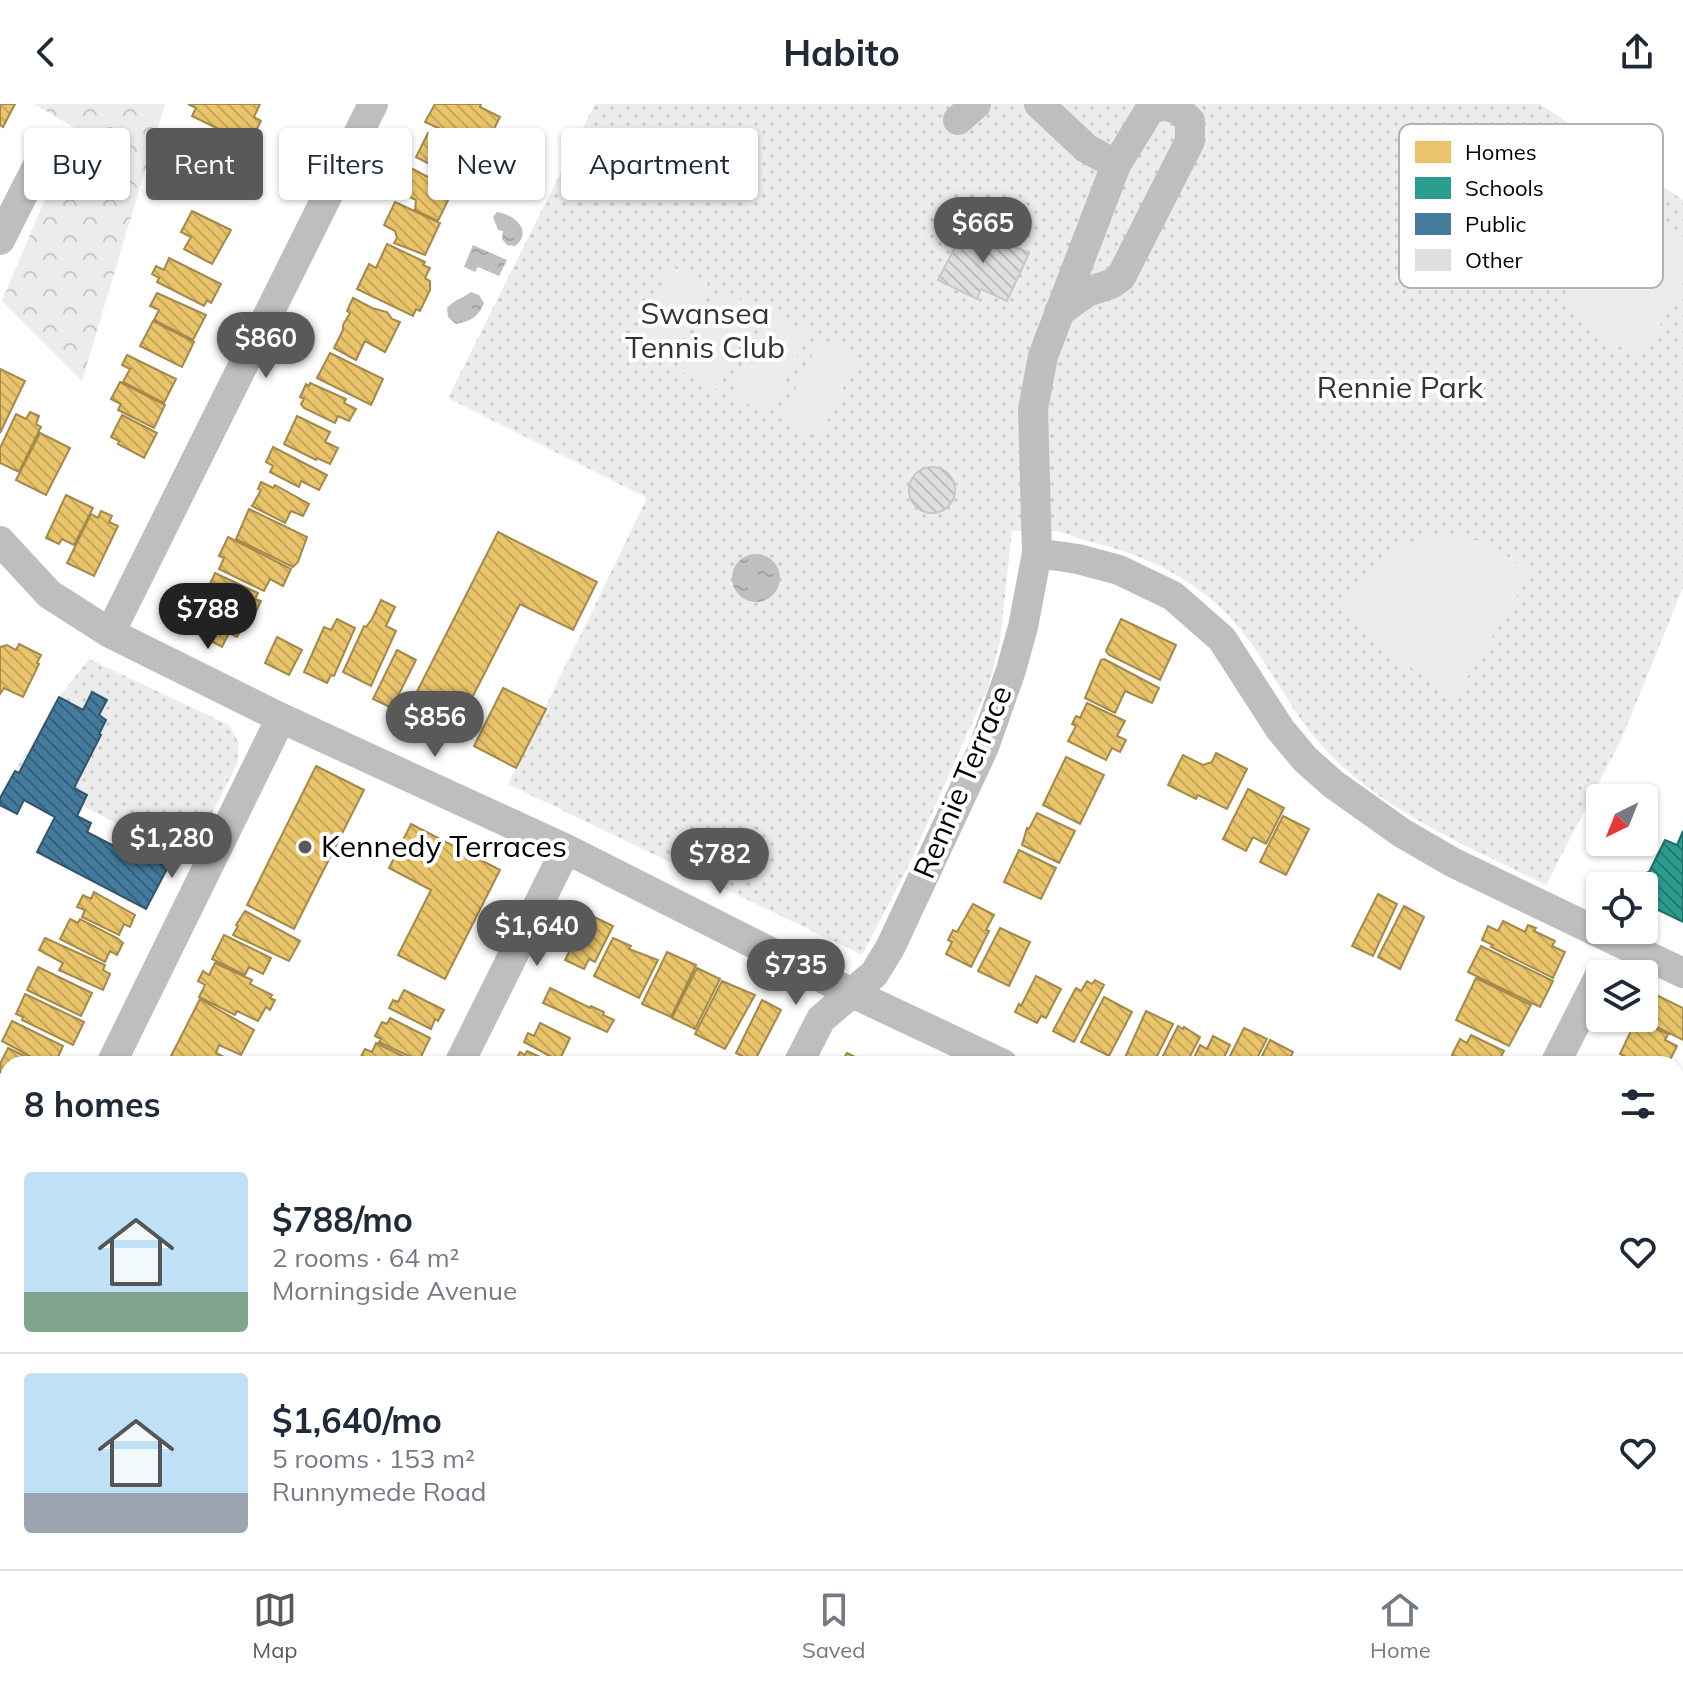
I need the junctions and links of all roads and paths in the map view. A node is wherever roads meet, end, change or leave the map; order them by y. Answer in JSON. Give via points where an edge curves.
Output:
{"nodes":[{"id":1,"x":373,"y":104,"type":"edge"},
{"id":2,"x":1039,"y":104,"type":"edge"},
{"id":3,"x":1116,"y":165,"type":"junction"},
{"id":4,"x":24,"y":193,"type":"edge"},
{"id":5,"x":0,"y":240,"type":"edge"},
{"id":6,"x":1059,"y":312,"type":"junction"},
{"id":7,"x":0,"y":541,"type":"edge"},
{"id":8,"x":1037,"y":553,"type":"junction"},
{"id":9,"x":110,"y":633,"type":"junction"},
{"id":10,"x":281,"y":718,"type":"junction"},
{"id":11,"x":566,"y":849,"type":"junction"},
{"id":12,"x":1586,"y":927,"type":"edge"},
{"id":13,"x":1621,"y":944,"type":"edge"},
{"id":14,"x":1683,"y":973,"type":"edge"},
{"id":15,"x":850,"y":992,"type":"junction"},
{"id":16,"x":1586,"y":1003,"type":"edge"},
{"id":17,"x":115,"y":1056,"type":"edge"},
{"id":18,"x":463,"y":1056,"type":"edge"},
{"id":19,"x":802,"y":1056,"type":"edge"},
{"id":20,"x":986,"y":1056,"type":"edge"},
{"id":21,"x":1559,"y":1056,"type":"edge"}],
"edges":[{"from":1,"to":9,"type":"street"},
{"from":2,"to":3,"type":"street","via":[[1086,148]]},
{"from":3,"to":6,"type":"street","name":"Rennie Terrace"},
{"from":3,"to":6,"type":"street","name":"Rennie Terrace","via":[[1149,111],[1162,105],[1178,109],[1190,121],[1190,141],[1121,277]]},
{"from":4,"to":5,"type":"street"},
{"from":6,"to":8,"type":"street","name":"Rennie Terrace","via":[[1043,356],[1033,409]]},
{"from":7,"to":9,"type":"street","via":[[49,594]]},
{"from":8,"to":12,"type":"street","via":[[1119,570],[1173,596],[1222,639],[1280,729],[1333,784],[1452,862]]},
{"from":8,"to":15,"type":"street","name":"Rennie Terrace","via":[[1011,670],[984,747],[890,948],[874,974]]},
{"from":9,"to":10,"type":"street"},
{"from":10,"to":11,"type":"street"},
{"from":10,"to":17,"type":"street"},
{"from":11,"to":15,"type":"street"},
{"from":11,"to":18,"type":"street"},
{"from":13,"to":14,"type":"street"},
{"from":15,"to":19,"type":"street","name":"Rennie Terrace","via":[[821,1019]]},
{"from":15,"to":20,"type":"street"},
{"from":16,"to":21,"type":"street"}]}
